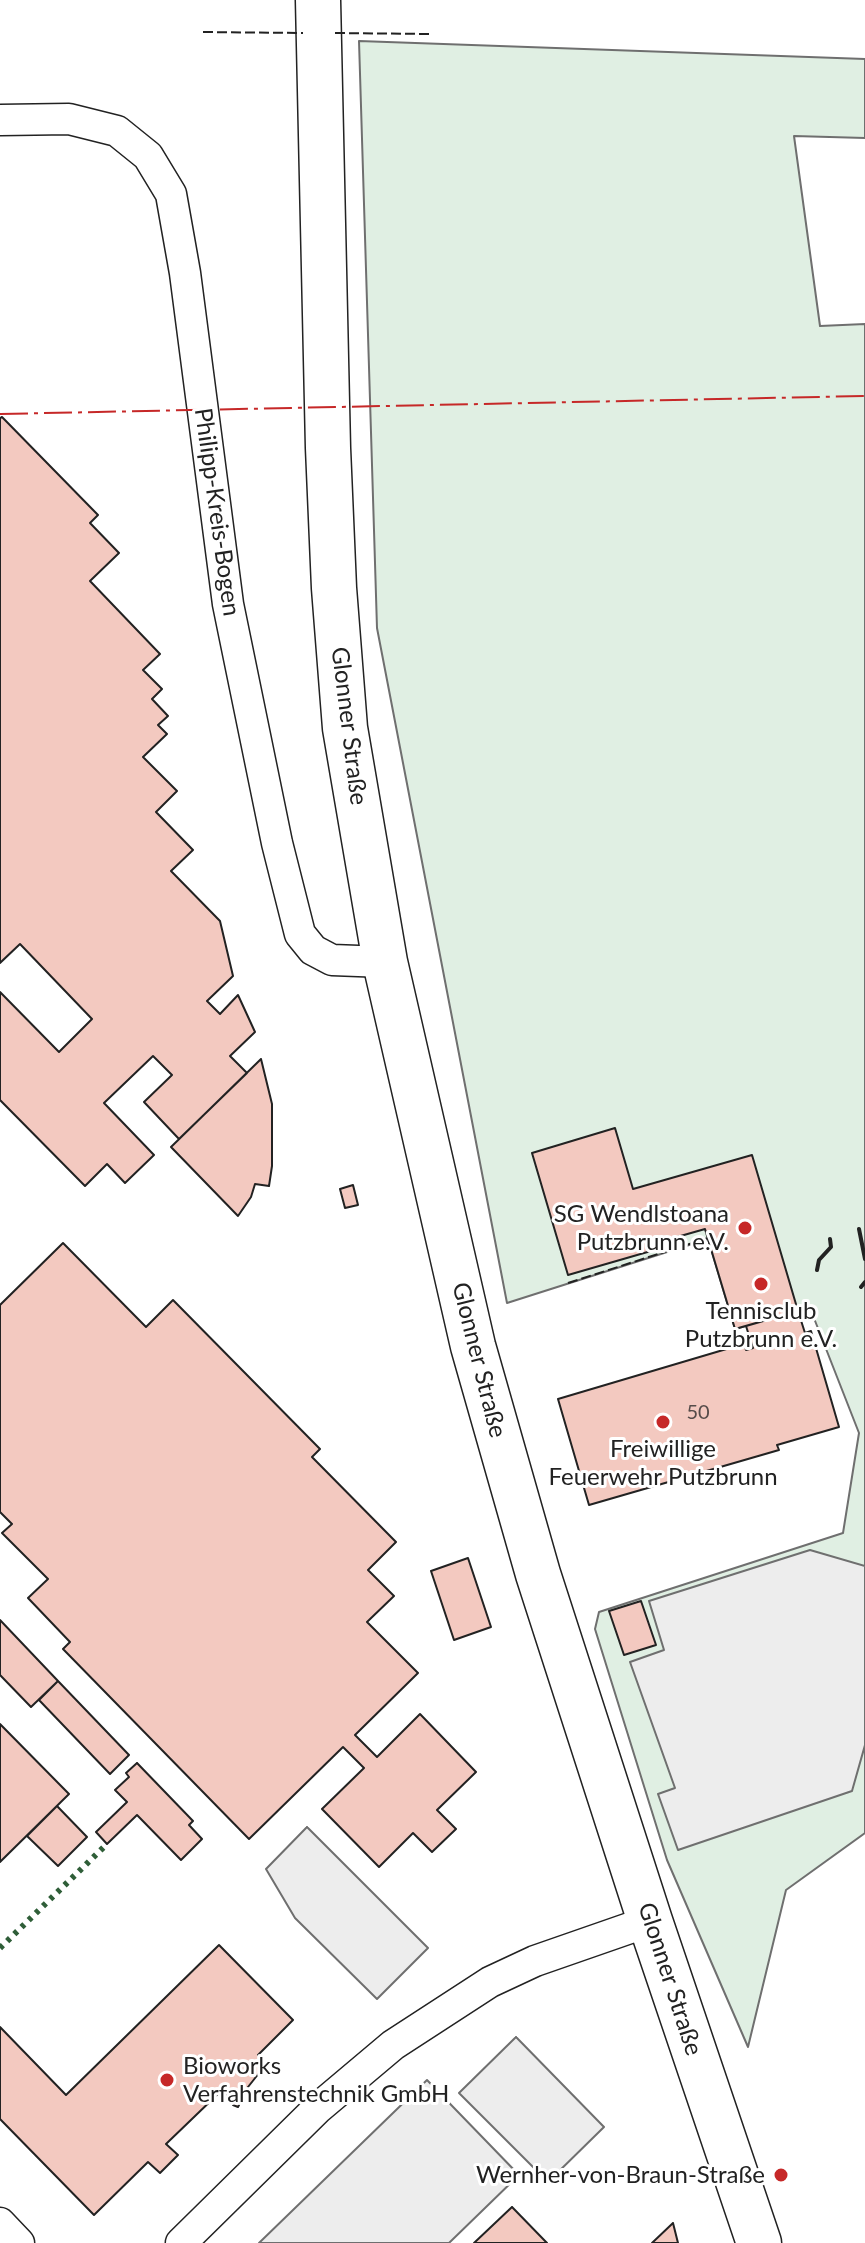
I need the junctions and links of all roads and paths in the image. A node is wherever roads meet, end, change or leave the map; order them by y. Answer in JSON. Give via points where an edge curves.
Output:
{"nodes":[{"id":1,"x":318,"y":0,"type":"edge"},
{"id":2,"x":0,"y":120,"type":"edge"},
{"id":3,"x":385,"y":962,"type":"junction"},
{"id":4,"x":650,"y":1921,"type":"junction"},
{"id":5,"x":0,"y":2223,"type":"edge"},
{"id":6,"x":19,"y":2243,"type":"edge"},
{"id":7,"x":181,"y":2243,"type":"edge"},
{"id":8,"x":759,"y":2243,"type":"edge"}],
"edges":[{"from":1,"to":3,"type":"street","name":"Glonner Straße","via":[[334,588],[345,728]]},
{"from":2,"to":3,"type":"street","name":"Philipp-Kreis-Bogen","via":[[69,119],[117,131],[148,156],[171,194],[228,604],[300,934],[313,950],[332,960]]},
{"from":3,"to":4,"type":"street","name":"Glonner Straße","via":[[473,1346],[547,1603]]},
{"from":4,"to":7,"type":"street","via":[[490,1982],[393,2045],[317,2109]]},
{"from":4,"to":8,"type":"street","name":"Glonner Straße"},
{"from":5,"to":6,"type":"street"}]}
